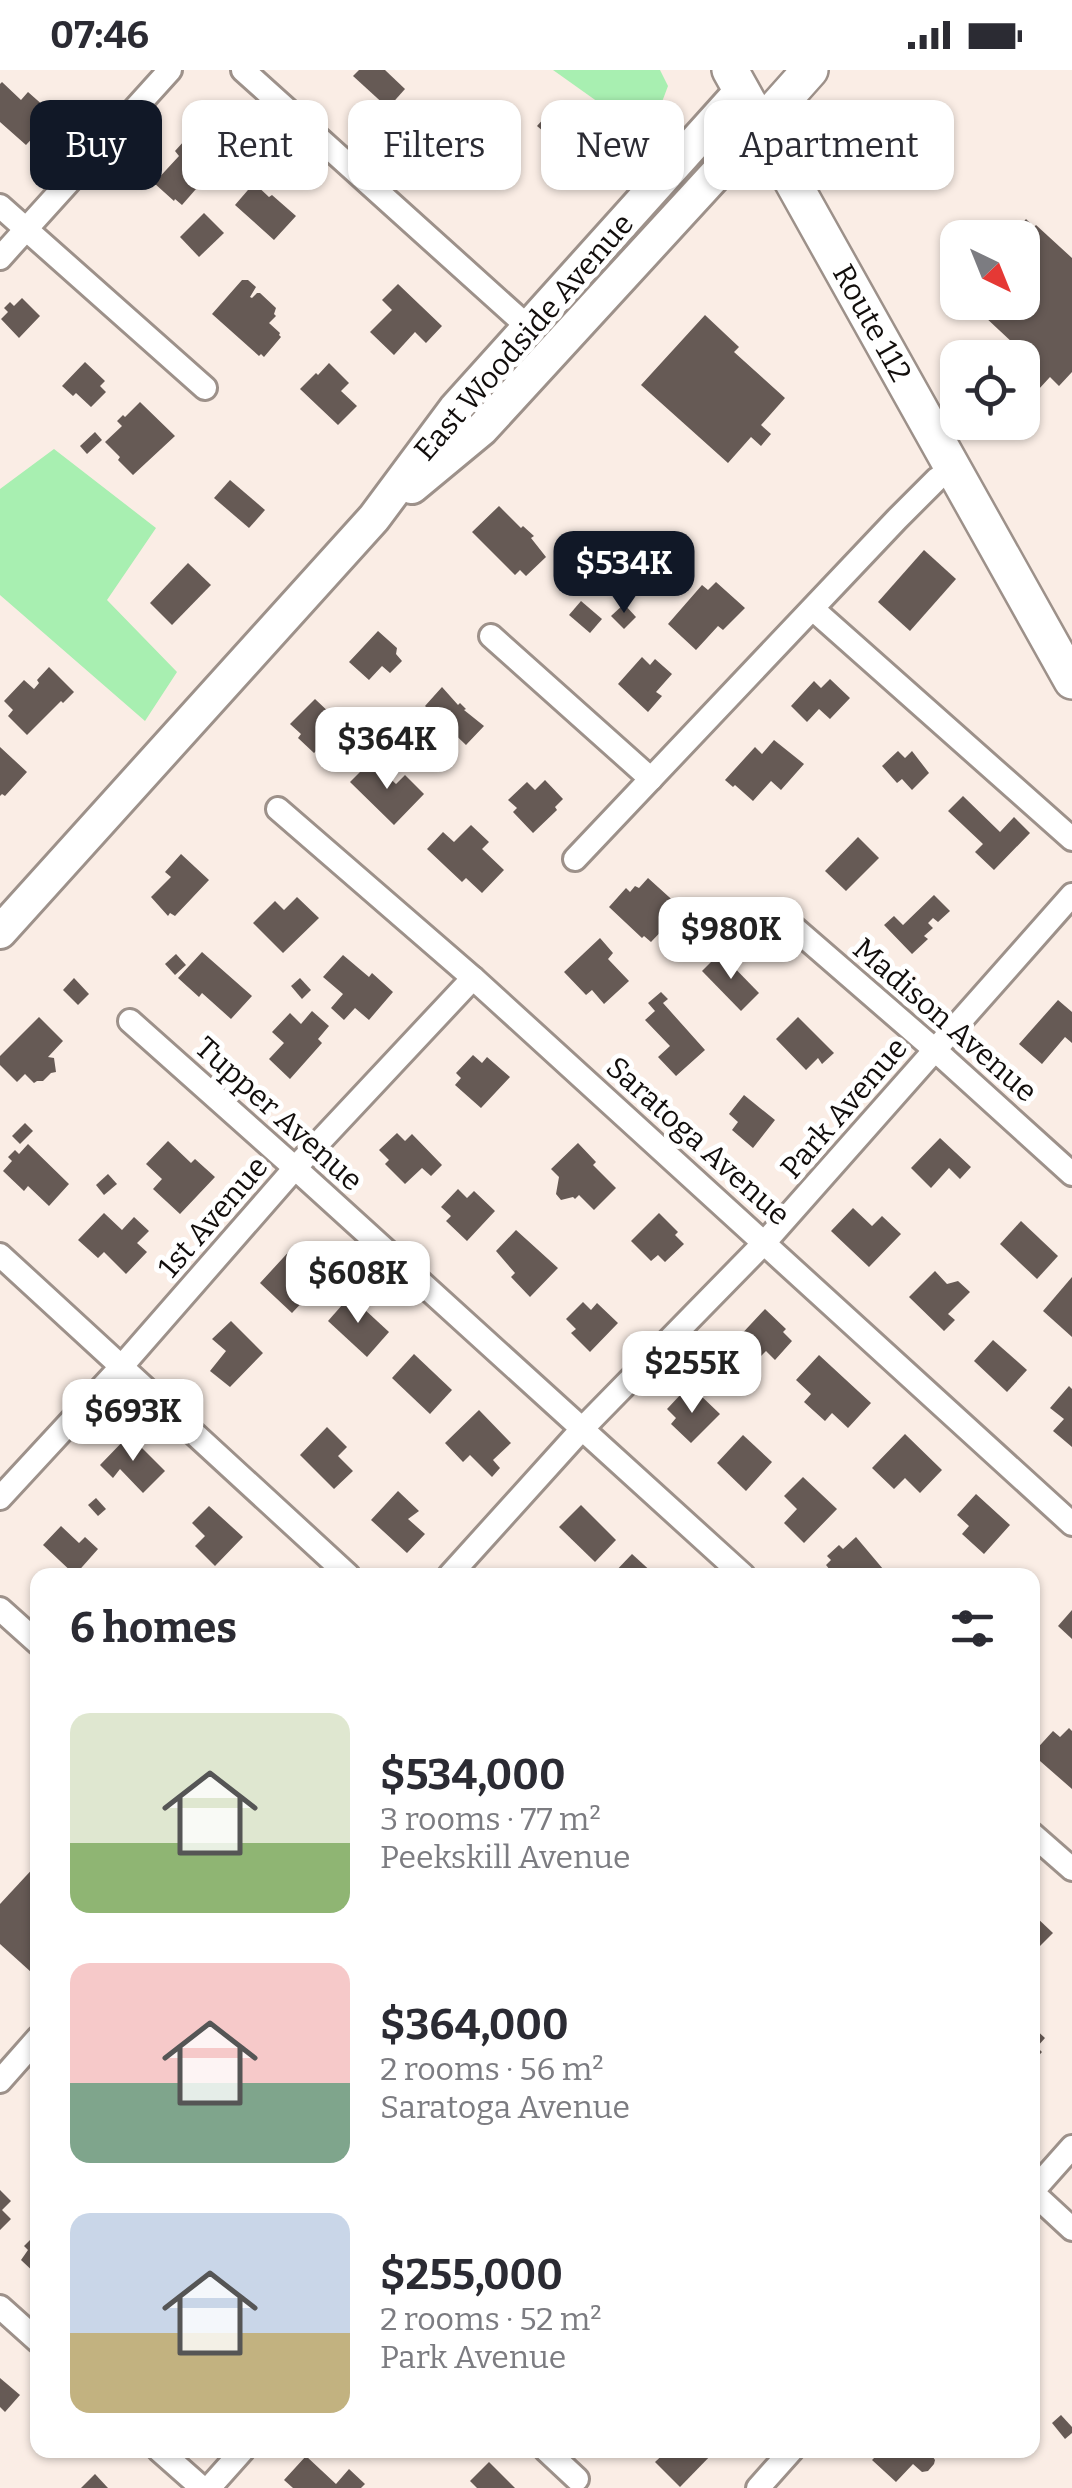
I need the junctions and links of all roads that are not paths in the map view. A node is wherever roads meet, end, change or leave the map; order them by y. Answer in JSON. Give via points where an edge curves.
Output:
{"nodes":[{"id":1,"x":170,"y":70,"type":"edge"},
{"id":2,"x":243,"y":70,"type":"edge"},
{"id":3,"x":810,"y":70,"type":"edge"},
{"id":4,"x":744,"y":77,"type":"edge"},
{"id":5,"x":782,"y":100,"type":"edge"},
{"id":6,"x":704,"y":185,"type":"edge"},
{"id":7,"x":797,"y":190,"type":"edge"},
{"id":8,"x":0,"y":206,"type":"edge"},
{"id":9,"x":26,"y":229,"type":"junction"},
{"id":10,"x":0,"y":258,"type":"edge"},
{"id":11,"x":528,"y":328,"type":"junction"},
{"id":12,"x":205,"y":388,"type":"dead end"},
{"id":13,"x":953,"y":468,"type":"junction"},
{"id":14,"x":374,"y":518,"type":"junction"},
{"id":15,"x":814,"y":610,"type":"junction"},
{"id":16,"x":491,"y":636,"type":"dead end"},
{"id":17,"x":1072,"y":682,"type":"edge"},
{"id":18,"x":651,"y":780,"type":"junction"},
{"id":19,"x":278,"y":810,"type":"dead end"},
{"id":20,"x":1072,"y":840,"type":"edge"},
{"id":21,"x":575,"y":859,"type":"dead end"},
{"id":22,"x":1072,"y":895,"type":"edge"},
{"id":23,"x":777,"y":913,"type":"dead end"},
{"id":24,"x":0,"y":932,"type":"edge"},
{"id":25,"x":473,"y":978,"type":"junction"},
{"id":26,"x":130,"y":1021,"type":"dead end"},
{"id":27,"x":935,"y":1050,"type":"junction"},
{"id":28,"x":296,"y":1168,"type":"junction"},
{"id":29,"x":1072,"y":1174,"type":"edge"},
{"id":30,"x":765,"y":1242,"type":"junction"},
{"id":31,"x":0,"y":1255,"type":"edge"},
{"id":32,"x":122,"y":1366,"type":"junction"},
{"id":33,"x":581,"y":1430,"type":"junction"},
{"id":34,"x":0,"y":1498,"type":"edge"},
{"id":35,"x":1072,"y":1524,"type":"edge"},
{"id":36,"x":340,"y":1568,"type":"edge"},
{"id":37,"x":456,"y":1568,"type":"edge"},
{"id":38,"x":735,"y":1568,"type":"edge"},
{"id":39,"x":0,"y":1609,"type":"edge"},
{"id":40,"x":30,"y":1636,"type":"edge"},
{"id":41,"x":1040,"y":1841,"type":"edge"},
{"id":42,"x":1072,"y":1869,"type":"edge"},
{"id":43,"x":30,"y":2047,"type":"edge"},
{"id":44,"x":0,"y":2081,"type":"edge"},
{"id":45,"x":1072,"y":2148,"type":"edge"},
{"id":46,"x":1040,"y":2183,"type":"edge"},
{"id":47,"x":1040,"y":2199,"type":"edge"},
{"id":48,"x":1072,"y":2228,"type":"edge"},
{"id":49,"x":0,"y":2307,"type":"edge"},
{"id":50,"x":30,"y":2334,"type":"edge"},
{"id":51,"x":169,"y":2458,"type":"edge"},
{"id":52,"x":235,"y":2458,"type":"edge"},
{"id":53,"x":555,"y":2458,"type":"edge"},
{"id":54,"x":785,"y":2458,"type":"edge"},
{"id":55,"x":578,"y":2479,"type":"dead end"},
{"id":56,"x":205,"y":2488,"type":"edge"},
{"id":57,"x":758,"y":2488,"type":"edge"}],
"edges":[{"from":1,"to":9,"type":"street"},
{"from":2,"to":11,"type":"street"},
{"from":3,"to":5,"type":"main road","name":"East Woodside Avenue"},
{"from":4,"to":11,"type":"main road","name":"East Woodside Avenue"},
{"from":6,"to":14,"type":"main road","name":"East Woodside Avenue","via":[[482,429]]},
{"from":7,"to":13,"type":"main road","name":"Route 112"},
{"from":8,"to":9,"type":"street"},
{"from":9,"to":10,"type":"street"},
{"from":9,"to":12,"type":"street"},
{"from":11,"to":14,"type":"main road","name":"East Woodside Avenue","via":[[455,409]]},
{"from":13,"to":15,"type":"street"},
{"from":13,"to":17,"type":"main road","name":"Route 112"},
{"from":14,"to":24,"type":"main road","name":"East Woodside Avenue"},
{"from":15,"to":18,"type":"street"},
{"from":15,"to":20,"type":"street"},
{"from":16,"to":18,"type":"street"},
{"from":18,"to":21,"type":"street"},
{"from":19,"to":25,"type":"street","name":"Saratoga Avenue"},
{"from":22,"to":27,"type":"street","name":"Park Avenue"},
{"from":23,"to":27,"type":"street","name":"Madison Avenue"},
{"from":25,"to":28,"type":"street","name":"1st Avenue"},
{"from":25,"to":30,"type":"street","name":"Saratoga Avenue"},
{"from":26,"to":28,"type":"street","name":"Tupper Avenue"},
{"from":27,"to":29,"type":"street","name":"Madison Avenue"},
{"from":27,"to":30,"type":"street","name":"Park Avenue"},
{"from":28,"to":32,"type":"street","name":"1st Avenue"},
{"from":28,"to":33,"type":"street","name":"Tupper Avenue"},
{"from":30,"to":33,"type":"street","name":"Park Avenue"},
{"from":30,"to":35,"type":"street","name":"Saratoga Avenue"},
{"from":31,"to":32,"type":"street"},
{"from":32,"to":34,"type":"street","name":"1st Avenue"},
{"from":32,"to":36,"type":"street"},
{"from":33,"to":37,"type":"street","name":"Park Avenue"},
{"from":33,"to":38,"type":"street","name":"Tupper Avenue"},
{"from":39,"to":40,"type":"street"},
{"from":41,"to":42,"type":"street"},
{"from":43,"to":44,"type":"street"},
{"from":45,"to":46,"type":"street"},
{"from":47,"to":48,"type":"street"},
{"from":49,"to":50,"type":"street"},
{"from":51,"to":56,"type":"street"},
{"from":52,"to":56,"type":"street"},
{"from":53,"to":55,"type":"street"},
{"from":54,"to":57,"type":"street"}]}
